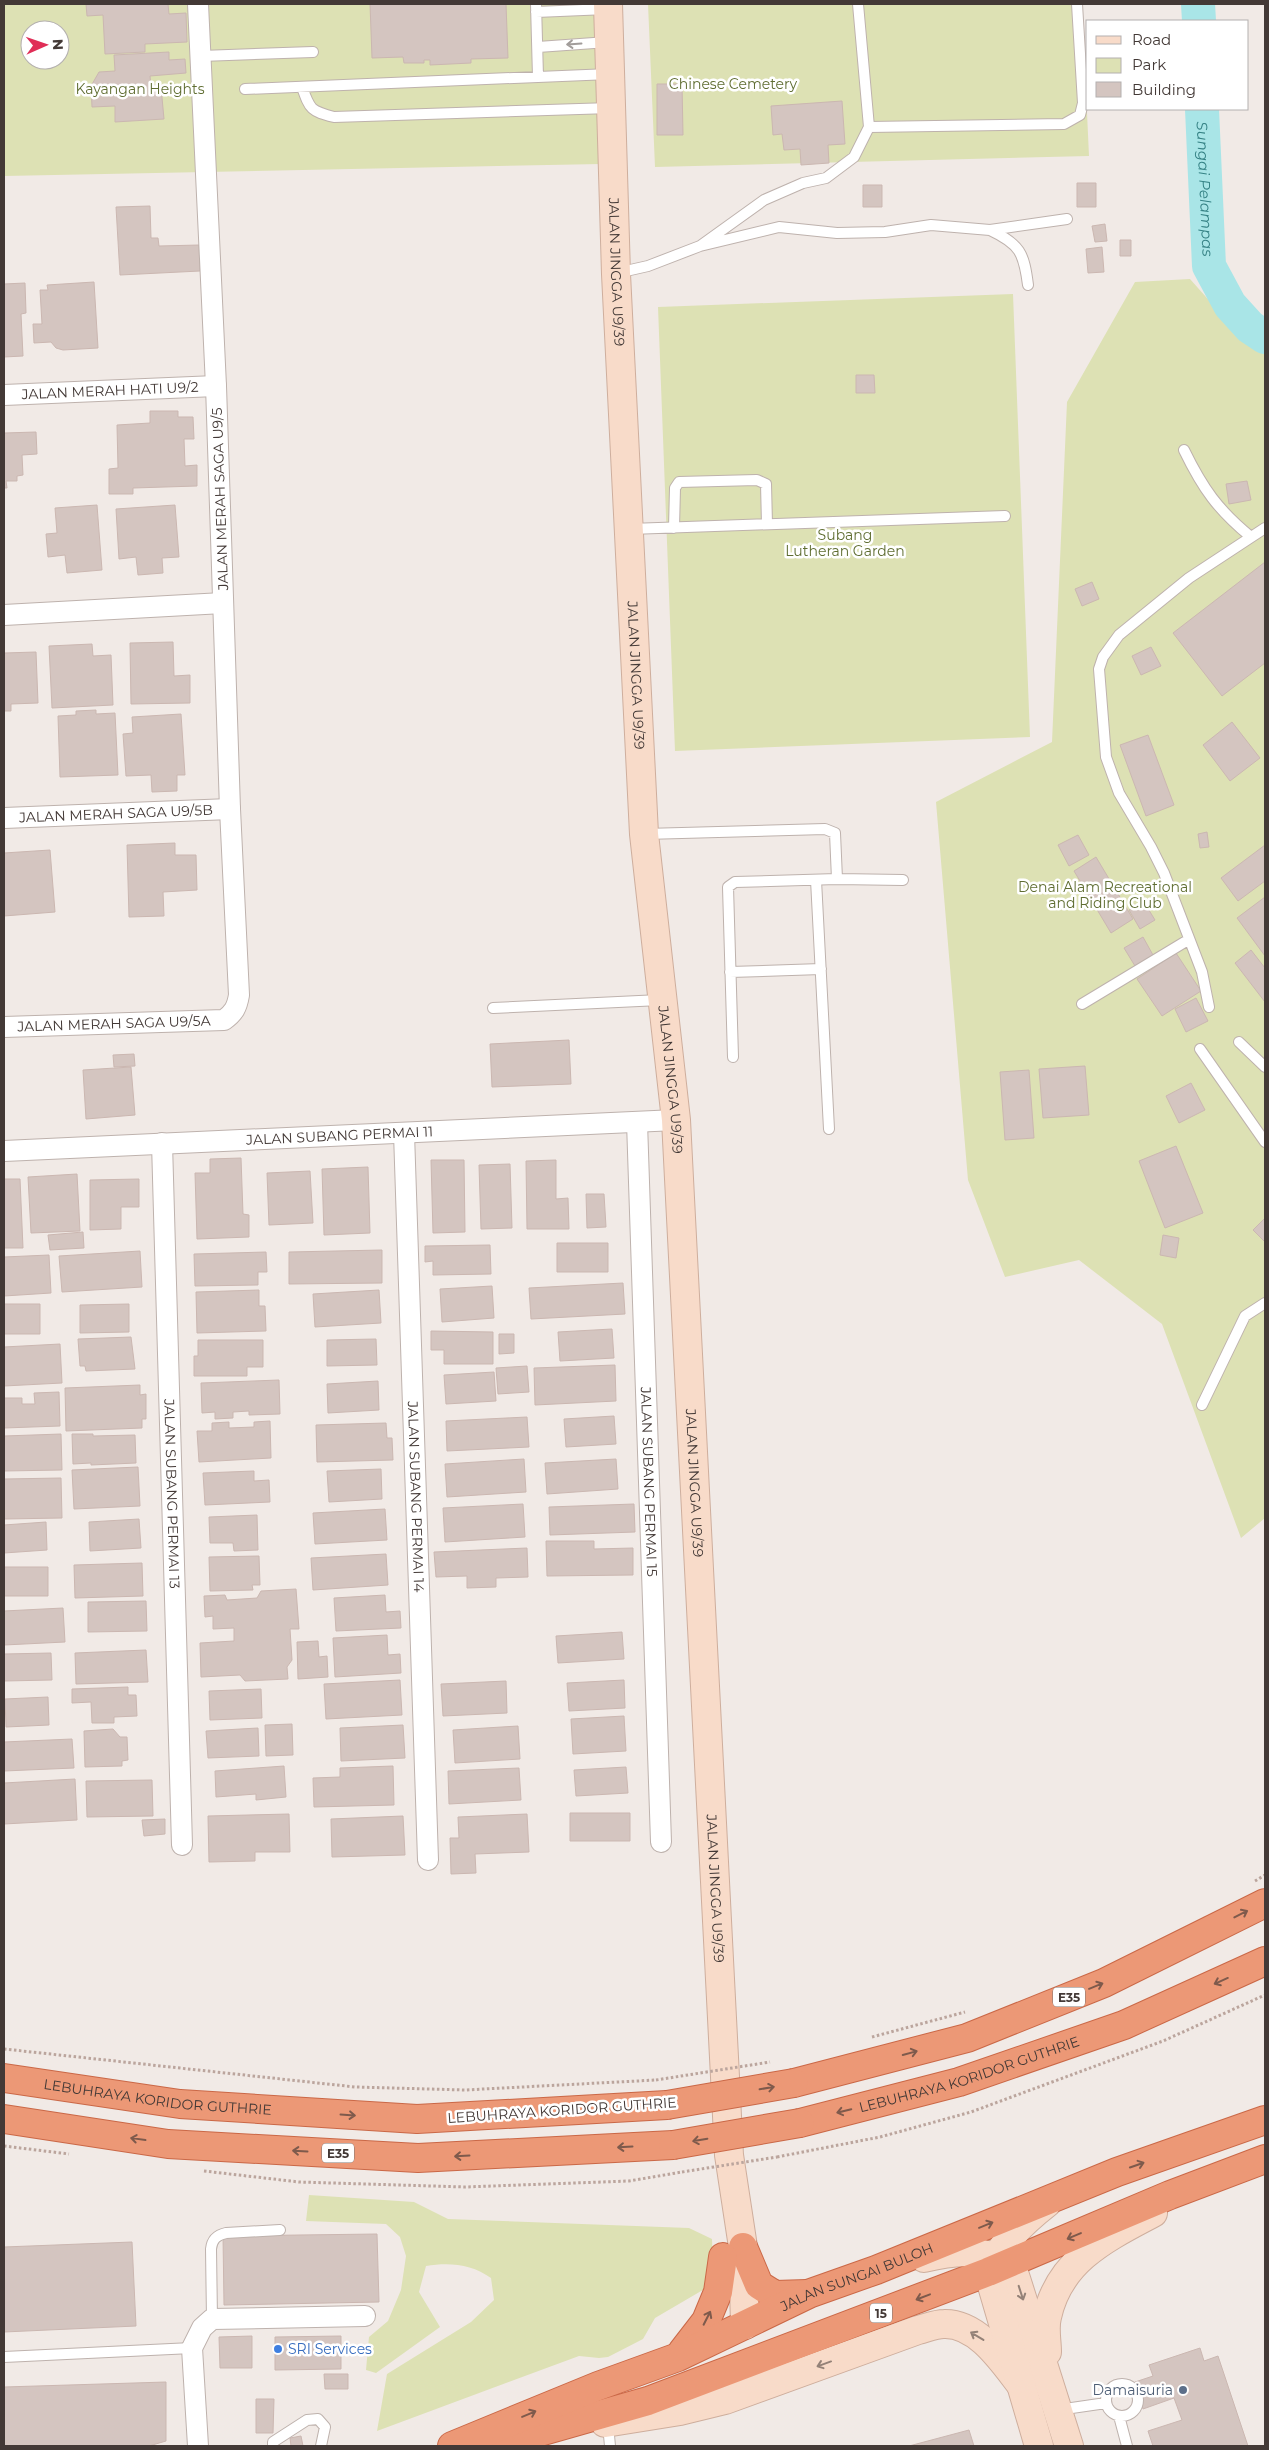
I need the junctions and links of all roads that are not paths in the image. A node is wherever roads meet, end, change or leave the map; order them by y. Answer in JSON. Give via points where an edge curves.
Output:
{"nodes":[{"id":1,"x":198,"y":4,"type":"edge"},
{"id":2,"x":858,"y":4,"type":"edge"},
{"id":3,"x":1077,"y":4,"type":"edge"},
{"id":4,"x":608,"y":6,"type":"edge"},
{"id":5,"x":536,"y":8,"type":"edge"},
{"id":6,"x":609,"y":42,"type":"junction"},
{"id":7,"x":538,"y":47,"type":"junction"},
{"id":8,"x":313,"y":52,"type":"dead end"},
{"id":9,"x":201,"y":56,"type":"junction"},
{"id":10,"x":611,"y":74,"type":"junction"},
{"id":11,"x":538,"y":77,"type":"junction"},
{"id":12,"x":302,"y":87,"type":"junction"},
{"id":13,"x":245,"y":90,"type":"dead end"},
{"id":14,"x":612,"y":108,"type":"junction"},
{"id":15,"x":869,"y":127,"type":"junction"},
{"id":16,"x":1067,"y":219,"type":"dead end"},
{"id":17,"x":990,"y":230,"type":"junction"},
{"id":18,"x":700,"y":246,"type":"junction"},
{"id":19,"x":616,"y":274,"type":"junction"},
{"id":20,"x":1028,"y":286,"type":"dead end"},
{"id":21,"x":216,"y":386,"type":"junction"},
{"id":22,"x":4,"y":396,"type":"edge"},
{"id":23,"x":1184,"y":450,"type":"dead end"},
{"id":24,"x":1005,"y":516,"type":"dead end"},
{"id":25,"x":767,"y":524,"type":"junction"},
{"id":26,"x":674,"y":528,"type":"junction"},
{"id":27,"x":1265,"y":528,"type":"edge"},
{"id":28,"x":630,"y":529,"type":"junction"},
{"id":29,"x":1251,"y":537,"type":"junction"},
{"id":30,"x":223,"y":602,"type":"junction"},
{"id":31,"x":4,"y":615,"type":"edge"},
{"id":32,"x":230,"y":809,"type":"junction"},
{"id":33,"x":4,"y":818,"type":"edge"},
{"id":34,"x":644,"y":834,"type":"junction"},
{"id":35,"x":837,"y":879,"type":"junction"},
{"id":36,"x":816,"y":880,"type":"junction"},
{"id":37,"x":904,"y":880,"type":"dead end"},
{"id":38,"x":1188,"y":940,"type":"junction"},
{"id":39,"x":821,"y":969,"type":"junction"},
{"id":40,"x":730,"y":972,"type":"junction"},
{"id":41,"x":239,"y":995,"type":"joint"},
{"id":42,"x":661,"y":1000,"type":"junction"},
{"id":43,"x":1082,"y":1004,"type":"dead end"},
{"id":44,"x":1209,"y":1007,"type":"dead end"},
{"id":45,"x":493,"y":1008,"type":"dead end"},
{"id":46,"x":4,"y":1027,"type":"edge"},
{"id":47,"x":1239,"y":1042,"type":"dead end"},
{"id":48,"x":1200,"y":1049,"type":"dead end"},
{"id":49,"x":733,"y":1057,"type":"dead end"},
{"id":50,"x":1265,"y":1067,"type":"edge"},
{"id":51,"x":676,"y":1120,"type":"junction"},
{"id":52,"x":637,"y":1122,"type":"junction"},
{"id":53,"x":829,"y":1129,"type":"dead end"},
{"id":54,"x":404,"y":1133,"type":"junction"},
{"id":55,"x":1265,"y":1142,"type":"edge"},
{"id":56,"x":162,"y":1143,"type":"junction"},
{"id":57,"x":4,"y":1150,"type":"edge"},
{"id":58,"x":1265,"y":1303,"type":"edge"},
{"id":59,"x":1202,"y":1405,"type":"dead end"},
{"id":60,"x":661,"y":1842,"type":"dead end"},
{"id":61,"x":182,"y":1845,"type":"dead end"},
{"id":62,"x":428,"y":1860,"type":"dead end"},
{"id":63,"x":1258,"y":1893,"type":"edge"},
{"id":64,"x":1265,"y":1962,"type":"edge"},
{"id":65,"x":4,"y":2078,"type":"edge"},
{"id":66,"x":4,"y":2119,"type":"edge"},
{"id":67,"x":1265,"y":2120,"type":"edge"},
{"id":68,"x":1265,"y":2159,"type":"edge"},
{"id":69,"x":1222,"y":2176,"type":"junction"},
{"id":70,"x":1055,"y":2197,"type":"junction"},
{"id":71,"x":280,"y":2230,"type":"dead end"},
{"id":72,"x":733,"y":2252,"type":"junction"},
{"id":73,"x":998,"y":2264,"type":"junction"},
{"id":74,"x":876,"y":2270,"type":"junction"},
{"id":75,"x":810,"y":2293,"type":"junction"},
{"id":76,"x":365,"y":2316,"type":"dead end"},
{"id":77,"x":212,"y":2319,"type":"junction"},
{"id":78,"x":739,"y":2331,"type":"junction"},
{"id":79,"x":192,"y":2348,"type":"junction"},
{"id":80,"x":783,"y":2350,"type":"junction"},
{"id":81,"x":4,"y":2357,"type":"edge"},
{"id":82,"x":678,"y":2357,"type":"junction"},
{"id":83,"x":1047,"y":2378,"type":"junction"},
{"id":84,"x":1021,"y":2385,"type":"junction"},
{"id":85,"x":648,"y":2401,"type":"junction"},
{"id":86,"x":1106,"y":2404,"type":"junction"},
{"id":87,"x":1057,"y":2410,"type":"junction"},
{"id":88,"x":1119,"y":2416,"type":"junction"},
{"id":89,"x":609,"y":2427,"type":"edge"},
{"id":90,"x":534,"y":2440,"type":"edge"},
{"id":91,"x":198,"y":2446,"type":"edge"},
{"id":92,"x":273,"y":2446,"type":"edge"},
{"id":93,"x":321,"y":2446,"type":"edge"},
{"id":94,"x":452,"y":2446,"type":"edge"},
{"id":95,"x":490,"y":2446,"type":"edge"},
{"id":96,"x":1039,"y":2446,"type":"edge"},
{"id":97,"x":1069,"y":2446,"type":"edge"},
{"id":98,"x":1127,"y":2446,"type":"edge"}],
"edges":[{"from":1,"to":9,"type":"street","name":"JALAN MERAH SAGA U9/5"},
{"from":2,"to":15,"type":"lane"},
{"from":3,"to":15,"type":"lane","via":[[1083,103],[1080,115],[1073,120],[1064,124]]},
{"from":4,"to":5,"type":"lane"},
{"from":4,"to":6,"type":"street","name":"JALAN JINGGA U9/39"},
{"from":5,"to":7,"type":"lane"},
{"from":6,"to":7,"type":"lane","one_way":true},
{"from":6,"to":10,"type":"street","name":"JALAN JINGGA U9/39"},
{"from":7,"to":11,"type":"lane"},
{"from":8,"to":9,"type":"lane"},
{"from":9,"to":21,"type":"street","name":"JALAN MERAH SAGA U9/5"},
{"from":10,"to":11,"type":"lane"},
{"from":10,"to":14,"type":"street","name":"JALAN JINGGA U9/39"},
{"from":11,"to":12,"type":"lane"},
{"from":12,"to":13,"type":"lane"},
{"from":12,"to":14,"type":"lane","via":[[309,107],[334,117]]},
{"from":14,"to":19,"type":"street","name":"JALAN JINGGA U9/39"},
{"from":15,"to":18,"type":"lane","via":[[854,157],[840,169],[826,178],[803,183],[764,200]]},
{"from":16,"to":17,"type":"lane"},
{"from":17,"to":18,"type":"lane","via":[[931,225],[885,232],[837,233],[779,227]]},
{"from":17,"to":20,"type":"lane","via":[[1011,239],[1019,248],[1026,265]]},
{"from":18,"to":19,"type":"lane","via":[[648,266]]},
{"from":19,"to":28,"type":"street","name":"JALAN JINGGA U9/39"},
{"from":21,"to":22,"type":"street","name":"JALAN MERAH HATI U9/2"},
{"from":21,"to":30,"type":"street","name":"JALAN MERAH SAGA U9/5"},
{"from":23,"to":29,"type":"lane","via":[[1200,482],[1225,516]]},
{"from":24,"to":25,"type":"lane"},
{"from":25,"to":26,"type":"lane"},
{"from":25,"to":26,"type":"lane","via":[[766,484],[763,482],[679,482],[675,488]]},
{"from":26,"to":28,"type":"lane"},
{"from":27,"to":29,"type":"lane"},
{"from":28,"to":34,"type":"street","name":"JALAN JINGGA U9/39"},
{"from":29,"to":38,"type":"lane","via":[[1189,578],[1119,635],[1099,669],[1106,757],[1119,793],[1164,873]]},
{"from":30,"to":31,"type":"street"},
{"from":30,"to":32,"type":"street","name":"JALAN MERAH SAGA U9/5"},
{"from":32,"to":33,"type":"street","name":"JALAN MERAH SAGA U9/5B"},
{"from":32,"to":41,"type":"street","name":"JALAN MERAH SAGA U9/5"},
{"from":34,"to":35,"type":"lane","via":[[825,829],[835,833]]},
{"from":34,"to":42,"type":"street","name":"JALAN JINGGA U9/39"},
{"from":35,"to":36,"type":"lane"},
{"from":35,"to":37,"type":"lane"},
{"from":36,"to":39,"type":"lane"},
{"from":36,"to":40,"type":"lane","via":[[735,882],[728,887]]},
{"from":38,"to":43,"type":"lane"},
{"from":38,"to":44,"type":"lane","via":[[1202,972]]},
{"from":39,"to":40,"type":"lane"},
{"from":39,"to":53,"type":"lane"},
{"from":40,"to":49,"type":"lane"},
{"from":41,"to":46,"type":"street","name":"JALAN MERAH SAGA U9/5A","via":[[233,1013],[224,1020]]},
{"from":42,"to":45,"type":"lane"},
{"from":42,"to":51,"type":"street","name":"JALAN JINGGA U9/39"},
{"from":47,"to":50,"type":"lane"},
{"from":48,"to":55,"type":"lane"},
{"from":51,"to":52,"type":"street","name":"JALAN SUBANG PERMAI 11"},
{"from":51,"to":72,"type":"street","name":"JALAN JINGGA U9/39"},
{"from":52,"to":54,"type":"street","name":"JALAN SUBANG PERMAI 11"},
{"from":52,"to":60,"type":"street","name":"JALAN SUBANG PERMAI 15"},
{"from":54,"to":56,"type":"street","name":"JALAN SUBANG PERMAI 11"},
{"from":54,"to":62,"type":"street","name":"JALAN SUBANG PERMAI 14"},
{"from":56,"to":57,"type":"street","name":"JALAN SUBANG PERMAI 11"},
{"from":56,"to":61,"type":"street","name":"JALAN SUBANG PERMAI 13"},
{"from":58,"to":59,"type":"lane","via":[[1245,1316]]},
{"from":65,"to":63,"type":"highway","name":"LEBUHRAYA KORIDOR GUTHRIE","number":"E35","one_way":true,"bridge":true,"via":[[180,2104],[417,2120],[667,2105],[794,2083],[967,2038],[1104,1983]]},
{"from":64,"to":66,"type":"highway","name":"LEBUHRAYA KORIDOR GUTHRIE","number":"E35","one_way":true,"bridge":true,"via":[[1124,2025],[959,2082],[800,2123],[673,2145],[418,2158],[168,2144]]},
{"from":70,"to":67,"type":"highway","name":"JALAN SUNGAI BULOH","one_way":true},
{"from":68,"to":69,"type":"highway","number":"15"},
{"from":69,"to":73,"type":"highway","number":"15","one_way":true},
{"from":69,"to":83,"type":"street","via":[[1116,2233],[1076,2261],[1056,2288],[1046,2318]]},
{"from":70,"to":73,"type":"street","via":[[1021,2223],[1000,2248]]},
{"from":74,"to":70,"type":"highway","name":"JALAN SUNGAI BULOH","one_way":true},
{"from":71,"to":77,"type":"lane","via":[[226,2232],[214,2239],[211,2249]]},
{"from":72,"to":75,"type":"highway","via":[[759,2285],[775,2295]]},
{"from":72,"to":78,"type":"street","name":"JALAN JINGGA U9/39"},
{"from":82,"to":72,"type":"highway","one_way":true,"via":[[706,2321]]},
{"from":73,"to":74,"type":"street","via":[[983,2253],[953,2251]]},
{"from":73,"to":80,"type":"highway","number":"15","one_way":true},
{"from":73,"to":83,"type":"street","one_way":true},
{"from":73,"to":84,"type":"street"},
{"from":74,"to":75,"type":"highway","name":"JALAN SUNGAI BULOH"},
{"from":75,"to":78,"type":"highway","name":"JALAN SUNGAI BULOH"},
{"from":76,"to":77,"type":"street"},
{"from":77,"to":79,"type":"street","via":[[202,2328]]},
{"from":78,"to":80,"type":"highway","via":[[756,2345]]},
{"from":78,"to":82,"type":"highway","name":"JALAN SUNGAI BULOH"},
{"from":78,"to":85,"type":"highway","via":[[716,2361]]},
{"from":79,"to":81,"type":"lane"},
{"from":79,"to":91,"type":"street"},
{"from":80,"to":85,"type":"highway","number":"15"},
{"from":94,"to":82,"type":"highway","name":"JALAN SUNGAI BULOH","one_way":true},
{"from":83,"to":87,"type":"street"},
{"from":84,"to":89,"type":"street","one_way":true,"via":[[987,2342],[967,2330],[945,2323],[725,2400]]},
{"from":84,"to":96,"type":"street"},
{"from":85,"to":89,"type":"highway","number":"15"},
{"from":86,"to":87,"type":"lane"},
{"from":86,"to":88,"type":"lane","via":[[1113,2414]]},
{"from":86,"to":88,"type":"lane","via":[[1113,2387],[1126,2384],[1131,2387],[1138,2398],[1136,2410]]},
{"from":87,"to":97,"type":"street"},
{"from":88,"to":98,"type":"lane"},
{"from":89,"to":90,"type":"highway","number":"15"},
{"from":90,"to":95,"type":"highway","number":"15"},
{"from":92,"to":93,"type":"lane","via":[[273,2442],[307,2420],[318,2419],[325,2427]]}]}
